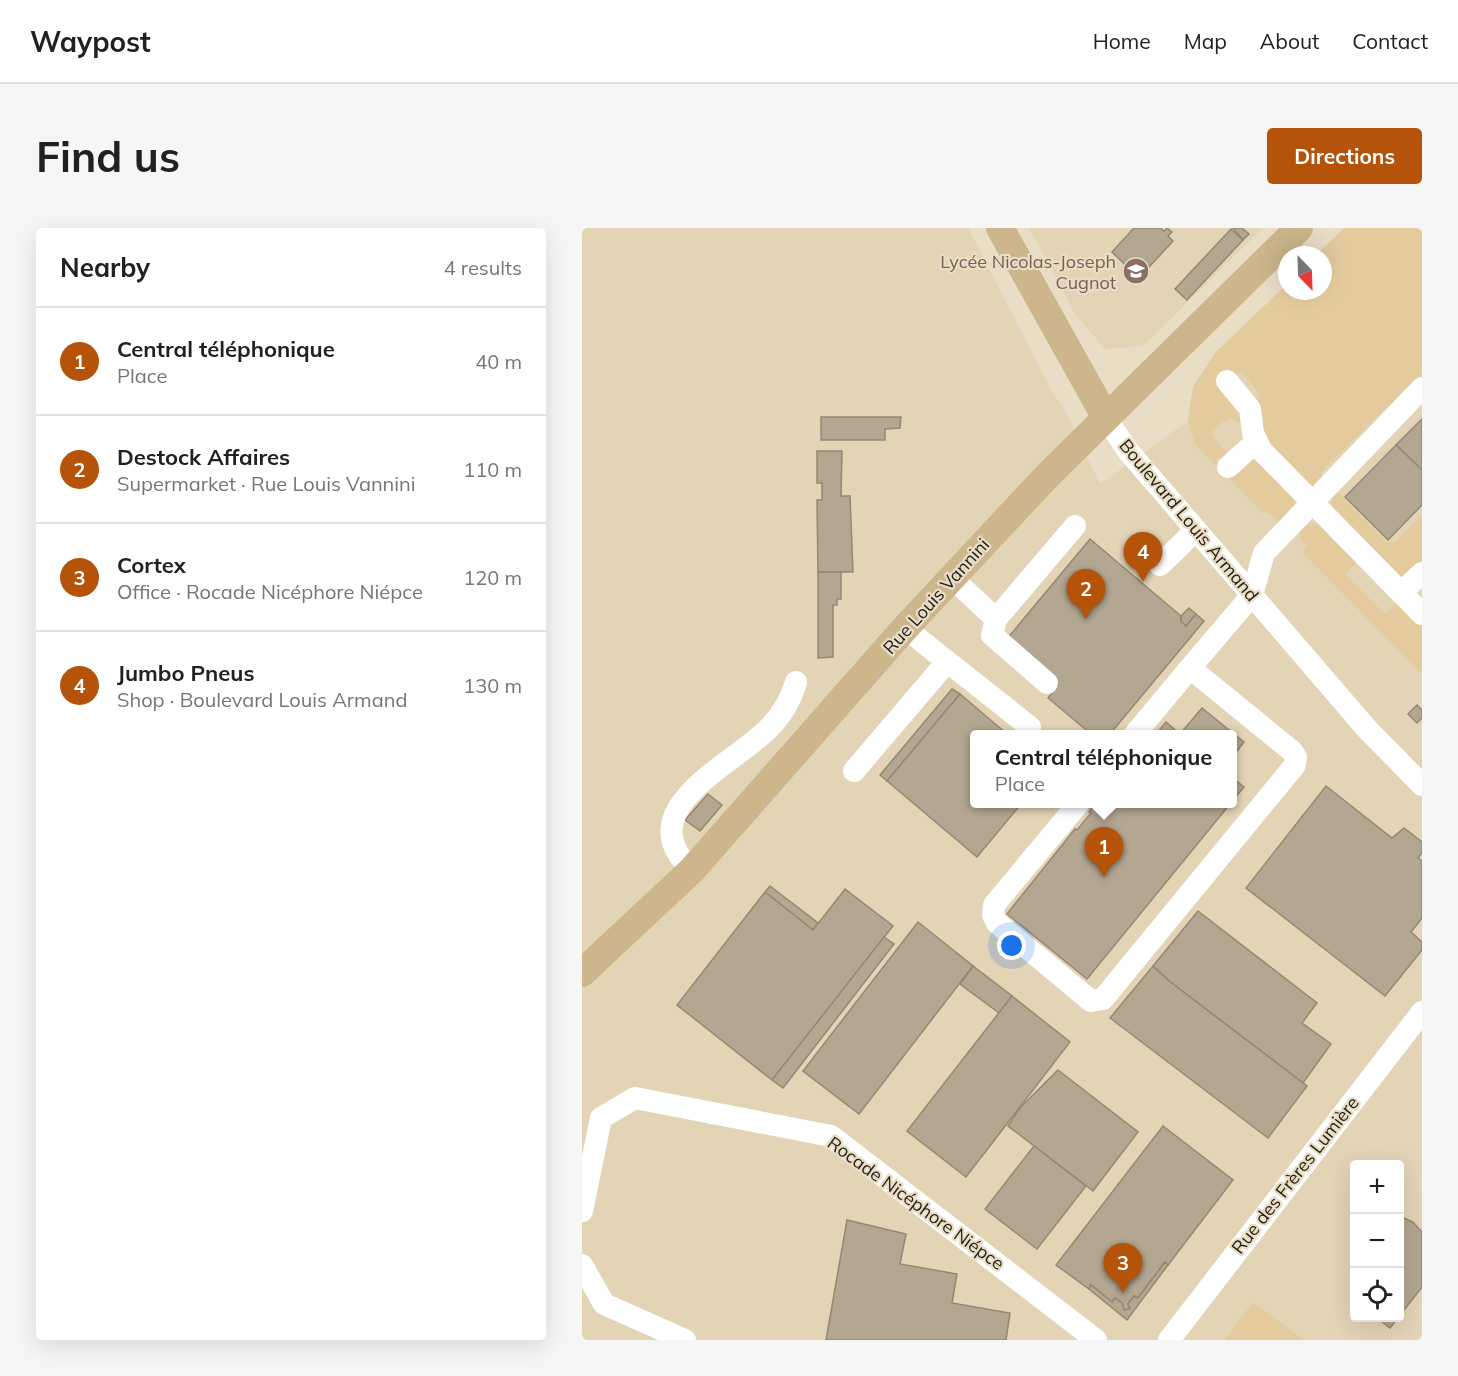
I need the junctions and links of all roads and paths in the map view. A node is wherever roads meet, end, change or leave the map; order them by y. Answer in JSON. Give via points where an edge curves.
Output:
{"nodes":[{"id":1,"x":1000,"y":228,"type":"edge"},
{"id":2,"x":1299,"y":228,"type":"edge"},
{"id":3,"x":1227,"y":381,"type":"dead end"},
{"id":4,"x":1422,"y":388,"type":"edge"},
{"id":5,"x":1106,"y":418,"type":"junction"},
{"id":6,"x":1257,"y":442,"type":"junction"},
{"id":7,"x":1228,"y":467,"type":"dead end"},
{"id":8,"x":1313,"y":503,"type":"junction"},
{"id":9,"x":1075,"y":526,"type":"dead end"},
{"id":10,"x":1196,"y":530,"type":"junction"},
{"id":11,"x":1160,"y":566,"type":"dead end"},
{"id":12,"x":1422,"y":573,"type":"edge"},
{"id":13,"x":952,"y":578,"type":"junction"},
{"id":14,"x":1401,"y":593,"type":"junction"},
{"id":15,"x":1252,"y":595,"type":"junction"},
{"id":16,"x":1422,"y":614,"type":"edge"},
{"id":17,"x":996,"y":620,"type":"junction"},
{"id":18,"x":905,"y":628,"type":"junction"},
{"id":19,"x":946,"y":663,"type":"junction"},
{"id":20,"x":1190,"y":668,"type":"junction"},
{"id":21,"x":796,"y":682,"type":"dead end"},
{"id":22,"x":1047,"y":683,"type":"dead end"},
{"id":23,"x":1030,"y":727,"type":"dead end"},
{"id":24,"x":1139,"y":730,"type":"edge"},
{"id":25,"x":854,"y":771,"type":"dead end"},
{"id":26,"x":1421,"y":783,"type":"edge"},
{"id":27,"x":1075,"y":808,"type":"edge"},
{"id":28,"x":692,"y":870,"type":"junction"},
{"id":29,"x":582,"y":973,"type":"edge"},
{"id":30,"x":1422,"y":1011,"type":"edge"},
{"id":31,"x":582,"y":1211,"type":"edge"},
{"id":32,"x":582,"y":1265,"type":"edge"},
{"id":33,"x":684,"y":1340,"type":"edge"},
{"id":34,"x":1096,"y":1340,"type":"edge"},
{"id":35,"x":1169,"y":1340,"type":"edge"}],
"edges":[{"from":1,"to":5,"type":"main road","name":"Boulevard Louis Armand"},
{"from":2,"to":5,"type":"main road","name":"Rue Louis Vannini"},
{"from":3,"to":6,"type":"street","via":[[1250,409]]},
{"from":4,"to":8,"type":"street"},
{"from":5,"to":10,"type":"street","name":"Boulevard Louis Armand","via":[[1128,451]]},
{"from":5,"to":13,"type":"main road","name":"Rue Louis Vannini"},
{"from":6,"to":7,"type":"street"},
{"from":6,"to":8,"type":"street"},
{"from":8,"to":14,"type":"street"},
{"from":8,"to":15,"type":"street","via":[[1264,553]]},
{"from":9,"to":17,"type":"street"},
{"from":10,"to":11,"type":"street"},
{"from":10,"to":15,"type":"street","name":"Boulevard Louis Armand"},
{"from":12,"to":14,"type":"street"},
{"from":13,"to":17,"type":"street"},
{"from":13,"to":18,"type":"main road","name":"Rue Louis Vannini"},
{"from":14,"to":16,"type":"street"},
{"from":15,"to":20,"type":"street"},
{"from":15,"to":26,"type":"street","name":"Boulevard Louis Armand","via":[[1367,729]]},
{"from":17,"to":22,"type":"street","via":[[992,635]]},
{"from":18,"to":19,"type":"street"},
{"from":18,"to":28,"type":"main road","name":"Rue Louis Vannini"},
{"from":19,"to":23,"type":"street"},
{"from":19,"to":25,"type":"street"},
{"from":20,"to":24,"type":"street"},
{"from":20,"to":27,"type":"street","via":[[1292,751],[1295,765],[1097,1002],[997,923],[993,915],[994,905]]},
{"from":21,"to":28,"type":"street","via":[[791,698],[770,728],[678,805],[671,832],[674,848]]},
{"from":28,"to":29,"type":"main road","name":"Rue Louis Vannini"},
{"from":30,"to":35,"type":"street","name":"Rue des Frères Lumière"},
{"from":31,"to":34,"type":"street","name":"Rocade Nicéphore Niépce","via":[[601,1118],[635,1098],[831,1136]]},
{"from":32,"to":33,"type":"street","via":[[604,1304]]}]}
